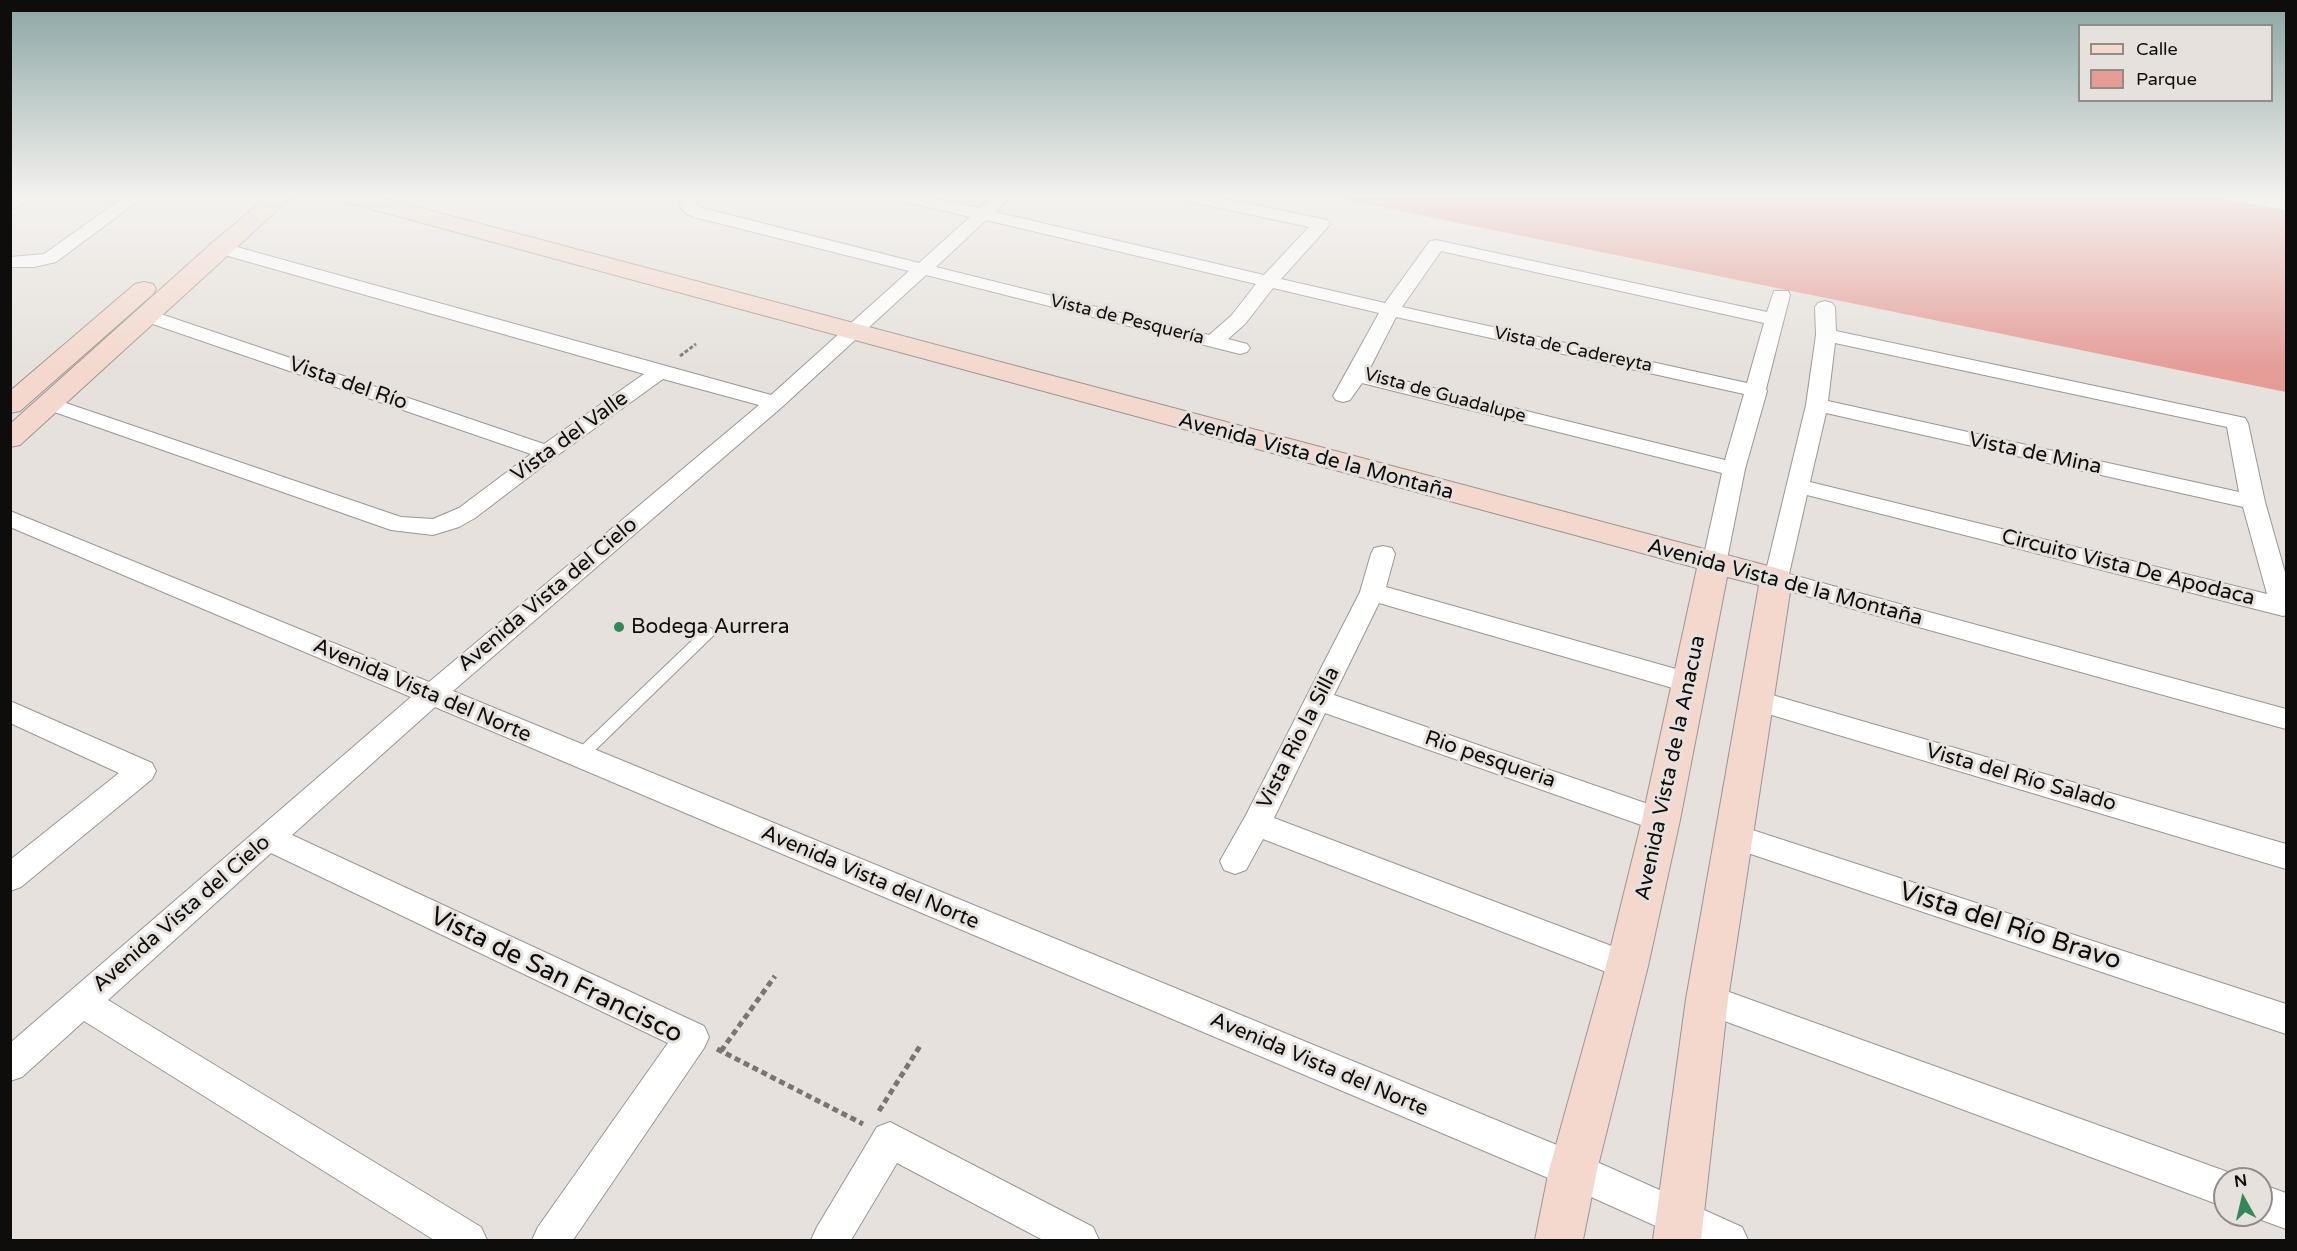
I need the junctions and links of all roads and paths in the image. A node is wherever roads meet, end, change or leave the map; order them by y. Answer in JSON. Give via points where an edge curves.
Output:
{"nodes":[{"id":1,"x":56,"y":253,"type":"edge"},
{"id":2,"x":188,"y":253,"type":"edge"},
{"id":3,"x":214,"y":253,"type":"edge"},
{"id":4,"x":239,"y":253,"type":"edge"},
{"id":5,"x":569,"y":253,"type":"edge"},
{"id":6,"x":864,"y":253,"type":"edge"},
{"id":7,"x":939,"y":253,"type":"edge"},
{"id":8,"x":1148,"y":253,"type":"edge"},
{"id":9,"x":1294,"y":253,"type":"edge"},
{"id":10,"x":1430,"y":253,"type":"edge"},
{"id":11,"x":1474,"y":253,"type":"edge"},
{"id":12,"x":10,"y":262,"type":"edge"},
{"id":13,"x":923,"y":268,"type":"junction"},
{"id":14,"x":1268,"y":282,"type":"junction"},
{"id":15,"x":1781,"y":295,"type":"dead end"},
{"id":16,"x":1825,"y":307,"type":"dead end"},
{"id":17,"x":1390,"y":310,"type":"junction"},
{"id":18,"x":148,"y":316,"type":"junction"},
{"id":19,"x":1774,"y":319,"type":"junction"},
{"id":20,"x":851,"y":332,"type":"junction"},
{"id":21,"x":1826,"y":334,"type":"junction"},
{"id":22,"x":1213,"y":342,"type":"junction"},
{"id":23,"x":1240,"y":348,"type":"dead end"},
{"id":24,"x":660,"y":372,"type":"junction"},
{"id":25,"x":1356,"y":375,"type":"junction"},
{"id":26,"x":1757,"y":391,"type":"junction"},
{"id":27,"x":1343,"y":396,"type":"dead end"},
{"id":28,"x":775,"y":403,"type":"junction"},
{"id":29,"x":51,"y":404,"type":"junction"},
{"id":30,"x":10,"y":405,"type":"edge"},
{"id":31,"x":1817,"y":405,"type":"junction"},
{"id":32,"x":10,"y":439,"type":"edge"},
{"id":33,"x":547,"y":452,"type":"junction"},
{"id":34,"x":1734,"y":469,"type":"junction"},
{"id":35,"x":1799,"y":486,"type":"junction"},
{"id":36,"x":2253,"y":502,"type":"junction"},
{"id":37,"x":10,"y":518,"type":"edge"},
{"id":38,"x":1383,"y":554,"type":"dead end"},
{"id":39,"x":1714,"y":564,"type":"junction"},
{"id":40,"x":1776,"y":579,"type":"junction"},
{"id":41,"x":1372,"y":592,"type":"junction"},
{"id":42,"x":2285,"y":611,"type":"edge"},
{"id":43,"x":709,"y":632,"type":"dead end"},
{"id":44,"x":1690,"y":683,"type":"junction"},
{"id":45,"x":431,"y":695,"type":"junction"},
{"id":46,"x":1319,"y":700,"type":"junction"},
{"id":47,"x":1755,"y":700,"type":"junction"},
{"id":48,"x":10,"y":711,"type":"edge"},
{"id":49,"x":2286,"y":719,"type":"edge"},
{"id":50,"x":579,"y":757,"type":"junction"},
{"id":51,"x":1661,"y":820,"type":"junction"},
{"id":52,"x":1256,"y":824,"type":"junction"},
{"id":53,"x":1734,"y":836,"type":"junction"},
{"id":54,"x":268,"y":838,"type":"junction"},
{"id":55,"x":2286,"y":857,"type":"edge"},
{"id":56,"x":1235,"y":861,"type":"dead end"},
{"id":57,"x":10,"y":878,"type":"edge"},
{"id":58,"x":1627,"y":966,"type":"junction"},
{"id":59,"x":775,"y":976,"type":"dead end"},
{"id":60,"x":1707,"y":999,"type":"junction"},
{"id":61,"x":82,"y":1002,"type":"junction"},
{"id":62,"x":2286,"y":1018,"type":"edge"},
{"id":63,"x":707,"y":1044,"type":"junction"},
{"id":64,"x":920,"y":1046,"type":"dead end"},
{"id":65,"x":10,"y":1065,"type":"edge"},
{"id":66,"x":880,"y":1133,"type":"junction"},
{"id":67,"x":1573,"y":1170,"type":"junction"},
{"id":68,"x":2213,"y":1185,"type":"edge"},
{"id":69,"x":1678,"y":1230,"type":"edge"},
{"id":70,"x":468,"y":1240,"type":"edge"},
{"id":71,"x":550,"y":1240,"type":"edge"},
{"id":72,"x":830,"y":1240,"type":"edge"},
{"id":73,"x":1080,"y":1240,"type":"edge"},
{"id":74,"x":1559,"y":1240,"type":"edge"},
{"id":75,"x":1729,"y":1240,"type":"edge"}],
"edges":[{"from":1,"to":12,"type":"street","via":[[34,262]]},
{"from":2,"to":30,"type":"street"},
{"from":3,"to":18,"type":"street"},
{"from":4,"to":24,"type":"street","name":"Vista del Valle"},
{"from":5,"to":20,"type":"street","name":"Avenida Vista de la Montaña"},
{"from":6,"to":13,"type":"street","name":"Vista de Pesquería"},
{"from":7,"to":13,"type":"street","name":"Avenida Vista del Cielo"},
{"from":8,"to":14,"type":"street","name":"Vista de Cadereyta"},
{"from":9,"to":14,"type":"street","name":"Vista de Pesquería"},
{"from":10,"to":17,"type":"street","name":"Vista de Guadalupe"},
{"from":11,"to":19,"type":"street","name":"Vista de Guadalupe"},
{"from":13,"to":20,"type":"street","name":"Avenida Vista del Cielo"},
{"from":13,"to":22,"type":"street","name":"Vista de Pesquería"},
{"from":14,"to":17,"type":"street","name":"Vista de Cadereyta"},
{"from":14,"to":22,"type":"street","name":"Vista de Pesquería","via":[[1238,320]]},
{"from":15,"to":19,"type":"street","name":"Avenida Vista de la Anacua"},
{"from":16,"to":21,"type":"street"},
{"from":17,"to":25,"type":"street","name":"Vista de Guadalupe"},
{"from":17,"to":26,"type":"street","name":"Vista de Cadereyta"},
{"from":18,"to":29,"type":"street"},
{"from":18,"to":33,"type":"street","name":"Vista del Río"},
{"from":19,"to":26,"type":"street","name":"Avenida Vista de la Anacua"},
{"from":20,"to":28,"type":"street","name":"Avenida Vista del Cielo"},
{"from":20,"to":39,"type":"street","name":"Avenida Vista de la Montaña"},
{"from":21,"to":31,"type":"street"},
{"from":21,"to":36,"type":"street","name":"Circuito Vista De Apodaca","via":[[2237,412]]},
{"from":22,"to":23,"type":"street"},
{"from":24,"to":28,"type":"street"},
{"from":24,"to":33,"type":"street","name":"Vista del Valle"},
{"from":25,"to":27,"type":"street"},
{"from":25,"to":34,"type":"street","name":"Vista de Guadalupe"},
{"from":26,"to":34,"type":"street","name":"Avenida Vista de la Anacua"},
{"from":28,"to":45,"type":"street","name":"Avenida Vista del Cielo"},
{"from":29,"to":32,"type":"street"},
{"from":29,"to":33,"type":"street","name":"Vista del Valle","via":[[414,527],[451,522],[467,513]]},
{"from":31,"to":35,"type":"street"},
{"from":31,"to":36,"type":"street","name":"Vista de Mina"},
{"from":34,"to":39,"type":"street","name":"Avenida Vista de la Anacua"},
{"from":35,"to":40,"type":"street"},
{"from":35,"to":42,"type":"street","name":"Circuito Vista De Apodaca"},
{"from":36,"to":42,"type":"street","name":"Circuito Vista De Apodaca"},
{"from":37,"to":45,"type":"street","name":"Avenida Vista del Norte"},
{"from":38,"to":41,"type":"street","name":"Vista Rio la Silla"},
{"from":39,"to":40,"type":"street","name":"Avenida Vista de la Montaña"},
{"from":39,"to":44,"type":"street","name":"Avenida Vista de la Anacua"},
{"from":40,"to":47,"type":"street"},
{"from":40,"to":49,"type":"street","name":"Avenida Vista de la Montaña"},
{"from":41,"to":44,"type":"street"},
{"from":41,"to":46,"type":"street","name":"Vista Rio la Silla"},
{"from":43,"to":50,"type":"lane"},
{"from":44,"to":51,"type":"street","name":"Avenida Vista de la Anacua"},
{"from":45,"to":50,"type":"street","name":"Avenida Vista del Norte"},
{"from":45,"to":54,"type":"street","name":"Avenida Vista del Cielo"},
{"from":46,"to":51,"type":"street","name":"Rio pesqueria"},
{"from":46,"to":52,"type":"street","name":"Vista Rio la Silla"},
{"from":47,"to":53,"type":"street"},
{"from":47,"to":55,"type":"street","name":"Vista del Río Salado"},
{"from":48,"to":57,"type":"street","via":[[142,771]]},
{"from":50,"to":67,"type":"street","name":"Avenida Vista del Norte"},
{"from":51,"to":58,"type":"street","name":"Avenida Vista de la Anacua"},
{"from":52,"to":56,"type":"street"},
{"from":52,"to":58,"type":"street","name":"Vista Rio la Silla"},
{"from":53,"to":60,"type":"street"},
{"from":53,"to":62,"type":"street","name":"Vista del Río Bravo"},
{"from":54,"to":61,"type":"street","name":"Avenida Vista del Cielo"},
{"from":54,"to":63,"type":"street","name":"Vista de San Francisco"},
{"from":58,"to":67,"type":"street","name":"Avenida Vista de la Anacua"},
{"from":59,"to":63,"type":"path"},
{"from":60,"to":68,"type":"street"},
{"from":60,"to":69,"type":"street"},
{"from":61,"to":65,"type":"street","name":"Avenida Vista del Cielo"},
{"from":61,"to":70,"type":"street"},
{"from":63,"to":66,"type":"path"},
{"from":63,"to":71,"type":"street","name":"Vista de San Francisco"},
{"from":64,"to":66,"type":"path"},
{"from":66,"to":72,"type":"street"},
{"from":66,"to":73,"type":"street"},
{"from":67,"to":69,"type":"street","name":"Avenida Vista del Norte"},
{"from":67,"to":74,"type":"street","name":"Avenida Vista de la Anacua"},
{"from":69,"to":75,"type":"street","name":"Avenida Vista del Norte"}]}
